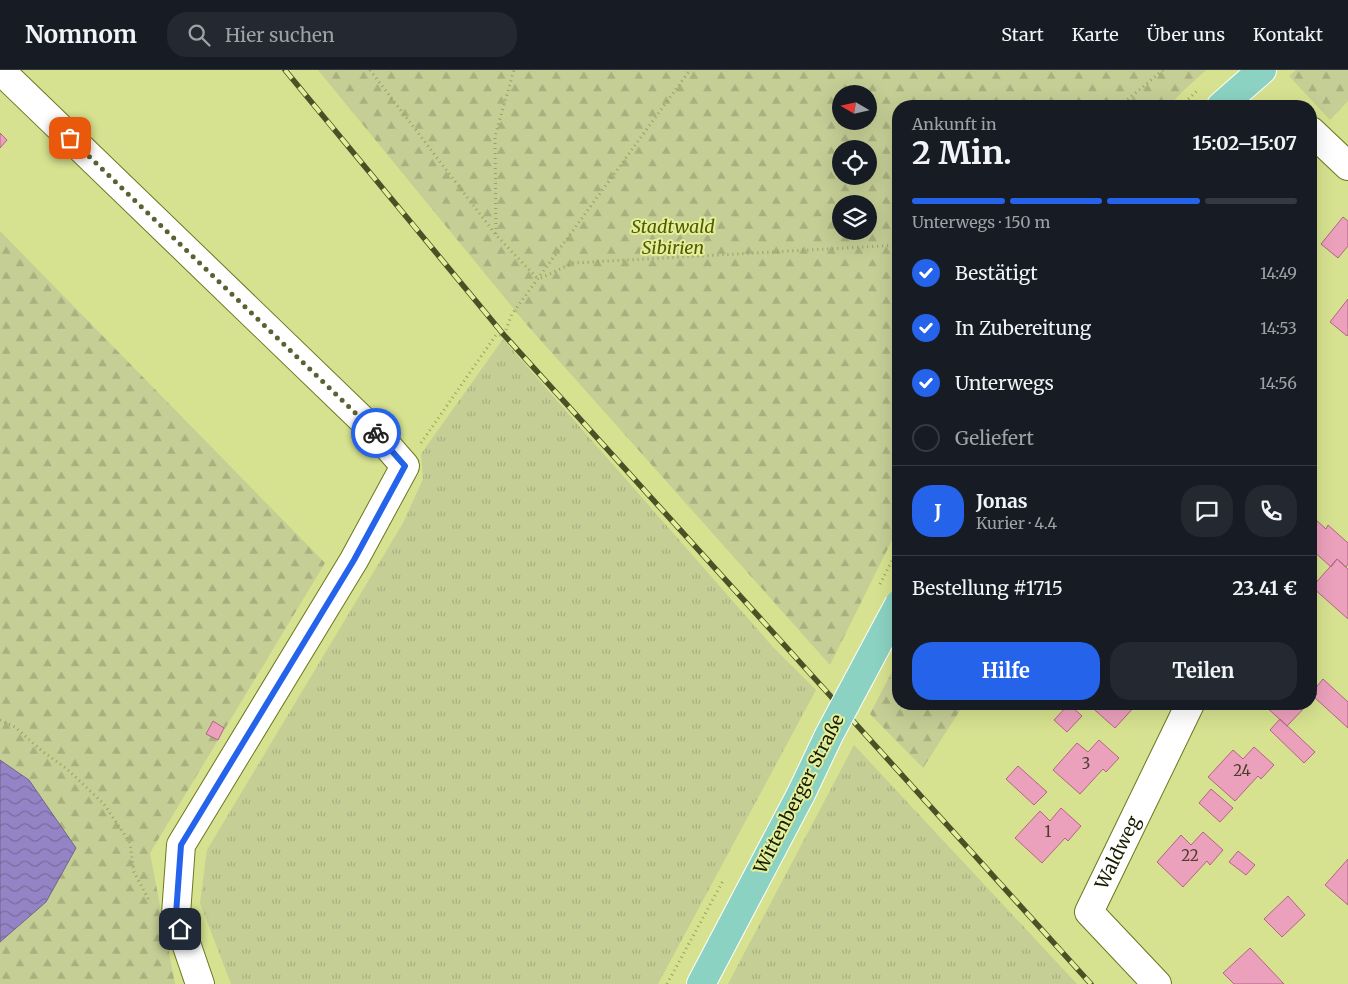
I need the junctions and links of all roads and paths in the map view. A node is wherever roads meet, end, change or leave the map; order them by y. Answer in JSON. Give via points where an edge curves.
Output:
{"nodes":[{"id":1,"x":0,"y":70,"type":"edge"},
{"id":2,"x":370,"y":70,"type":"edge"},
{"id":3,"x":514,"y":70,"type":"edge"},
{"id":4,"x":690,"y":70,"type":"edge"},
{"id":5,"x":1163,"y":70,"type":"edge"},
{"id":6,"x":1262,"y":70,"type":"edge"},
{"id":7,"x":1127,"y":100,"type":"edge"},
{"id":8,"x":1228,"y":100,"type":"edge"},
{"id":9,"x":1317,"y":137,"type":"edge"},
{"id":10,"x":1348,"y":166,"type":"edge"},
{"id":11,"x":496,"y":235,"type":"junction"},
{"id":12,"x":892,"y":245,"type":"edge"},
{"id":13,"x":538,"y":279,"type":"junction"},
{"id":14,"x":405,"y":466,"type":"junction"},
{"id":15,"x":892,"y":617,"type":"edge"},
{"id":16,"x":1187,"y":710,"type":"edge"},
{"id":17,"x":0,"y":720,"type":"edge"},
{"id":18,"x":176,"y":914,"type":"junction"},
{"id":19,"x":200,"y":984,"type":"edge"},
{"id":20,"x":701,"y":984,"type":"edge"},
{"id":21,"x":1157,"y":984,"type":"edge"}],
"edges":[{"from":1,"to":14,"type":"street","via":[[377,434]]},
{"from":2,"to":11,"type":"path"},
{"from":3,"to":11,"type":"path","via":[[495,136]]},
{"from":4,"to":13,"type":"path"},
{"from":5,"to":7,"type":"path"},
{"from":6,"to":8,"type":"main road"},
{"from":9,"to":10,"type":"street"},
{"from":11,"to":13,"type":"path"},
{"from":12,"to":13,"type":"path","via":[[573,263]]},
{"from":13,"to":14,"type":"path","via":[[512,314],[504,335],[496,335]]},
{"from":14,"to":18,"type":"street","via":[[354,560],[181,845]]},
{"from":15,"to":20,"type":"main road","name":"Wittenberger Straße","bridge":true},
{"from":16,"to":21,"type":"street","name":"Waldweg","via":[[1089,912]]},
{"from":17,"to":18,"type":"path","via":[[15,726],[104,804],[130,843],[134,872],[150,902]]},
{"from":18,"to":19,"type":"street"}]}
